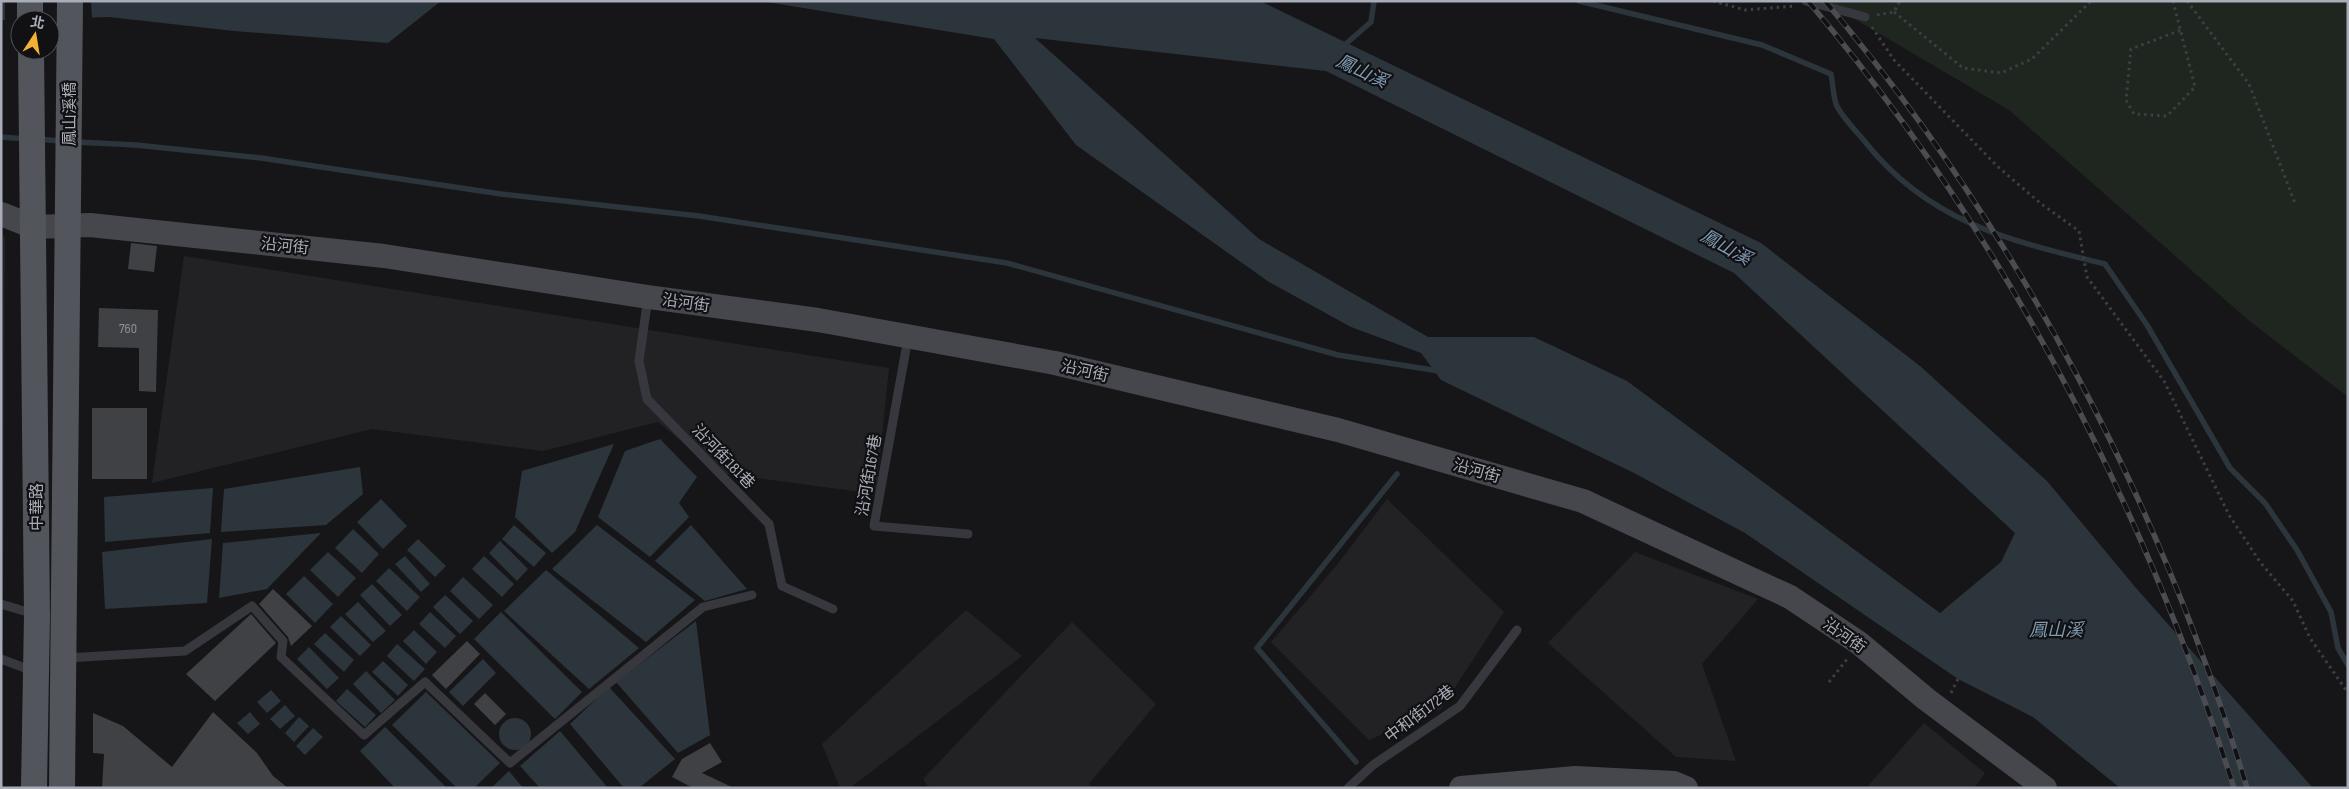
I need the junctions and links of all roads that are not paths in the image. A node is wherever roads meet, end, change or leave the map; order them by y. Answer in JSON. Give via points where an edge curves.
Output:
{"nodes":[{"id":1,"x":70,"y":1,"type":"edge"},
{"id":2,"x":1806,"y":1,"type":"edge"},
{"id":3,"x":1865,"y":17,"type":"road end"},
{"id":4,"x":31,"y":60,"type":"edge"},
{"id":5,"x":1,"y":214,"type":"edge"},
{"id":6,"x":34,"y":227,"type":"junction"},
{"id":7,"x":69,"y":227,"type":"junction"},
{"id":8,"x":648,"y":297,"type":"junction"},
{"id":9,"x":908,"y":336,"type":"junction"},
{"id":10,"x":968,"y":534,"type":"dead end"},
{"id":11,"x":752,"y":595,"type":"dead end"},
{"id":12,"x":1,"y":604,"type":"edge"},
{"id":13,"x":833,"y":609,"type":"dead end"},
{"id":14,"x":51,"y":615,"type":"junction"},
{"id":15,"x":1517,"y":630,"type":"dead end"},
{"id":16,"x":1,"y":659,"type":"edge"},
{"id":17,"x":49,"y":662,"type":"junction"},
{"id":18,"x":34,"y":788,"type":"edge"},
{"id":19,"x":62,"y":788,"type":"edge"},
{"id":20,"x":1348,"y":788,"type":"edge"},
{"id":21,"x":1461,"y":788,"type":"edge"},
{"id":22,"x":1686,"y":788,"type":"edge"},
{"id":23,"x":2045,"y":788,"type":"edge"}],
"edges":[{"from":1,"to":7,"type":"main road","name":"鳳山溪橋"},
{"from":2,"to":3,"type":"lane"},
{"from":4,"to":6,"type":"main road"},
{"from":5,"to":6,"type":"street"},
{"from":6,"to":7,"type":"street","name":"沿河街"},
{"from":6,"to":14,"type":"main road","name":"中華路"},
{"from":7,"to":8,"type":"street","name":"沿河街","via":[[90,225],[384,256]]},
{"from":7,"to":14,"type":"main road","name":"中華路"},
{"from":8,"to":9,"type":"street","name":"沿河街"},
{"from":8,"to":13,"type":"lane","name":"沿河街181巷","via":[[639,361],[646,399],[770,524],[782,586]]},
{"from":9,"to":10,"type":"lane","name":"沿河街167巷","via":[[874,526]]},
{"from":9,"to":23,"type":"street","name":"沿河街","via":[[1055,363],[1338,430],[1583,501],[1790,597],[1859,643],[1926,699]]},
{"from":11,"to":17,"type":"lane","via":[[703,607],[510,763],[424,682],[364,735],[281,657],[284,641],[252,606],[185,651]]},
{"from":12,"to":14,"type":"lane"},
{"from":14,"to":17,"type":"main road","name":"中華路"},
{"from":15,"to":20,"type":"lane","name":"中和街172巷","via":[[1460,706],[1373,765]]},
{"from":16,"to":17,"type":"lane","via":[[25,668]]},
{"from":17,"to":18,"type":"main road","name":"中華路"},
{"from":17,"to":19,"type":"main road","name":"中華路"},
{"from":21,"to":22,"type":"street","via":[[1575,778],[1674,783]]}]}
